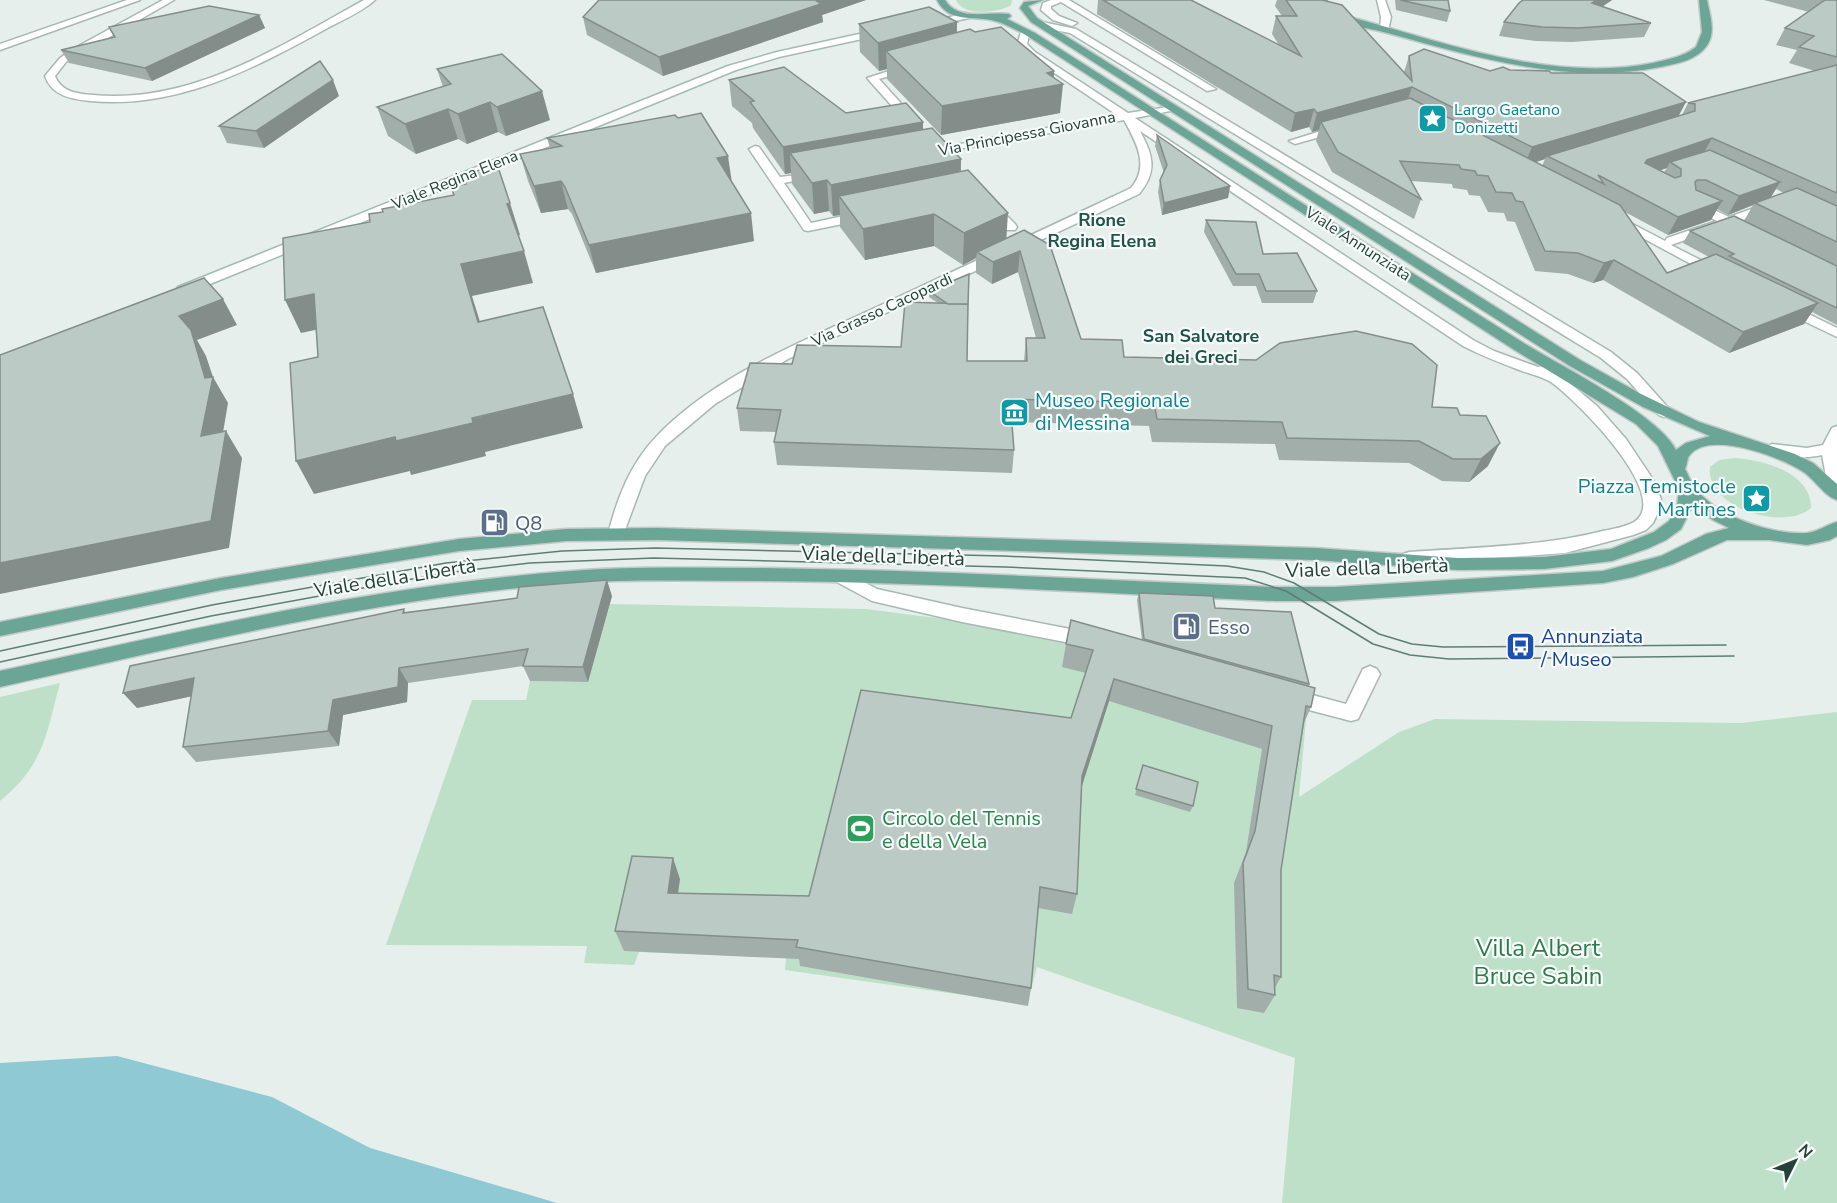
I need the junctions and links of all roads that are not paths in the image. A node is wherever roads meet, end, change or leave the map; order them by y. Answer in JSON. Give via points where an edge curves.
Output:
{"nodes":[{"id":1,"x":136,"y":0,"type":"edge"},
{"id":2,"x":170,"y":0,"type":"edge"},
{"id":3,"x":371,"y":0,"type":"edge"},
{"id":4,"x":1039,"y":0,"type":"edge"},
{"id":5,"x":1061,"y":0,"type":"edge"},
{"id":6,"x":1381,"y":0,"type":"edge"},
{"id":7,"x":1703,"y":0,"type":"edge"},
{"id":8,"x":942,"y":3,"type":"edge"},
{"id":9,"x":1026,"y":4,"type":"edge"},
{"id":10,"x":1329,"y":13,"type":"edge"},
{"id":11,"x":966,"y":16,"type":"junction"},
{"id":12,"x":994,"y":17,"type":"junction"},
{"id":13,"x":1042,"y":25,"type":"junction"},
{"id":14,"x":1385,"y":29,"type":"junction"},
{"id":15,"x":888,"y":30,"type":"edge"},
{"id":16,"x":1025,"y":31,"type":"junction"},
{"id":17,"x":1073,"y":32,"type":"junction"},
{"id":18,"x":0,"y":47,"type":"edge"},
{"id":19,"x":917,"y":65,"type":"edge"},
{"id":20,"x":1211,"y":89,"type":"edge"},
{"id":21,"x":1171,"y":108,"type":"junction"},
{"id":22,"x":1152,"y":111,"type":"junction"},
{"id":23,"x":1126,"y":116,"type":"junction"},
{"id":24,"x":1351,"y":125,"type":"edge"},
{"id":25,"x":1295,"y":141,"type":"dead end"},
{"id":26,"x":936,"y":147,"type":"junction"},
{"id":27,"x":755,"y":149,"type":"dead end"},
{"id":28,"x":916,"y":155,"type":"edge"},
{"id":29,"x":1276,"y":155,"type":"junction"},
{"id":30,"x":1255,"y":161,"type":"junction"},
{"id":31,"x":823,"y":173,"type":"edge"},
{"id":32,"x":777,"y":181,"type":"junction"},
{"id":33,"x":978,"y":193,"type":"edge"},
{"id":34,"x":1780,"y":198,"type":"edge"},
{"id":35,"x":1691,"y":203,"type":"edge"},
{"id":36,"x":876,"y":214,"type":"edge"},
{"id":37,"x":1727,"y":221,"type":"junction"},
{"id":38,"x":1011,"y":227,"type":"dead end"},
{"id":39,"x":1757,"y":236,"type":"edge"},
{"id":40,"x":1671,"y":241,"type":"junction"},
{"id":41,"x":174,"y":293,"type":"edge"},
{"id":42,"x":1777,"y":301,"type":"edge"},
{"id":43,"x":1837,"y":333,"type":"edge"},
{"id":44,"x":1518,"y":346,"type":"junction"},
{"id":45,"x":1552,"y":376,"type":"junction"},
{"id":46,"x":1664,"y":412,"type":"junction"},
{"id":47,"x":1837,"y":431,"type":"edge"},
{"id":48,"x":1742,"y":442,"type":"junction"},
{"id":49,"x":1772,"y":449,"type":"junction"},
{"id":50,"x":1828,"y":449,"type":"junction"},
{"id":51,"x":1678,"y":468,"type":"junction"},
{"id":52,"x":1836,"y":486,"type":"edge"},
{"id":53,"x":1687,"y":489,"type":"junction"},
{"id":54,"x":1837,"y":528,"type":"edge"},
{"id":55,"x":616,"y":534,"type":"junction"},
{"id":56,"x":1766,"y":535,"type":"junction"},
{"id":57,"x":1392,"y":559,"type":"junction"},
{"id":58,"x":841,"y":576,"type":"junction"},
{"id":59,"x":0,"y":629,"type":"edge"},
{"id":60,"x":1112,"y":645,"type":"edge"},
{"id":61,"x":1370,"y":674,"type":"dead end"},
{"id":62,"x":0,"y":679,"type":"edge"},
{"id":63,"x":1269,"y":691,"type":"edge"}],
"edges":[{"from":1,"to":18,"type":"street"},
{"from":2,"to":3,"type":"street","via":[[63,60],[50,76],[52,83],[67,93],[99,100],[185,90],[238,70]]},
{"from":4,"to":9,"type":"main road"},
{"from":5,"to":17,"type":"street","via":[[1045,8],[1056,18],[1076,25],[1078,28]]},
{"from":5,"to":20,"type":"street"},
{"from":6,"to":14,"type":"street"},
{"from":7,"to":14,"type":"main road","via":[[1707,34],[1701,47],[1676,61],[1635,69],[1524,64]]},
{"from":8,"to":11,"type":"main road","via":[[948,10]]},
{"from":8,"to":11,"type":"street","via":[[917,23]]},
{"from":9,"to":12,"type":"main road","via":[[1013,14]]},
{"from":9,"to":13,"type":"main road","name":"Viale Annunziata","via":[[1029,15]]},
{"from":10,"to":14,"type":"main road"},
{"from":11,"to":12,"type":"main road"},
{"from":12,"to":16,"type":"main road","name":"Viale Annunziata"},
{"from":13,"to":17,"type":"street","name":"Viale Annunziata"},
{"from":13,"to":21,"type":"main road","name":"Viale Annunziata"},
{"from":15,"to":41,"type":"street","name":"Viale Regina Elena","via":[[732,68]]},
{"from":16,"to":22,"type":"main road","name":"Viale Annunziata"},
{"from":16,"to":23,"type":"street","name":"Viale Annunziata","via":[[1016,46]]},
{"from":17,"to":29,"type":"street","name":"Viale Annunziata"},
{"from":19,"to":26,"type":"street","via":[[872,78]]},
{"from":21,"to":22,"type":"street","name":"Via Principessa Giovanna"},
{"from":21,"to":30,"type":"main road","name":"Viale Annunziata"},
{"from":22,"to":23,"type":"street","name":"Via Principessa Giovanna"},
{"from":22,"to":44,"type":"main road","name":"Viale Annunziata"},
{"from":23,"to":26,"type":"street","name":"Via Principessa Giovanna"},
{"from":23,"to":45,"type":"street","name":"Viale Annunziata","via":[[1468,344]]},
{"from":23,"to":55,"type":"street","name":"Via Grasso Cacopardi","via":[[1141,142],[1148,167],[1146,179],[1135,191],[783,356],[728,389],[680,424],[648,457],[634,479]]},
{"from":24,"to":25,"type":"street"},
{"from":26,"to":28,"type":"street","name":"Via Principessa Giovanna"},
{"from":27,"to":32,"type":"street"},
{"from":29,"to":30,"type":"street"},
{"from":29,"to":46,"type":"street","name":"Viale Annunziata","via":[[1606,355],[1632,376]]},
{"from":30,"to":46,"type":"main road","name":"Viale Annunziata","via":[[1575,363]]},
{"from":31,"to":32,"type":"street"},
{"from":32,"to":36,"type":"street","via":[[808,227]]},
{"from":33,"to":38,"type":"street"},
{"from":34,"to":37,"type":"street"},
{"from":35,"to":37,"type":"street"},
{"from":37,"to":39,"type":"street"},
{"from":37,"to":40,"type":"street"},
{"from":40,"to":40,"type":"street","via":[[1608,213],[1729,276]]},
{"from":42,"to":43,"type":"street"},
{"from":44,"to":45,"type":"street"},
{"from":44,"to":51,"type":"main road","name":"Viale Annunziata","via":[[1641,421],[1665,443]]},
{"from":45,"to":57,"type":"street","via":[[1592,409],[1620,442],[1653,499],[1647,519],[1627,531],[1565,547]]},
{"from":46,"to":48,"type":"main road","name":"Viale Annunziata"},
{"from":47,"to":50,"type":"street"},
{"from":48,"to":49,"type":"main road","name":"Viale Annunziata"},
{"from":48,"to":51,"type":"main road","name":"Viale Annunziata","via":[[1695,445],[1682,454]]},
{"from":49,"to":50,"type":"street","via":[[1807,453]]},
{"from":49,"to":52,"type":"main road","name":"Viale Annunziata"},
{"from":50,"to":52,"type":"street"},
{"from":51,"to":53,"type":"main road","name":"Viale Annunziata"},
{"from":53,"to":56,"type":"main road","name":"Viale Annunziata","via":[[1719,516]]},
{"from":53,"to":57,"type":"main road","name":"Viale della Libertà","via":[[1685,507],[1675,525],[1643,544],[1612,555],[1544,563],[1458,564]]},
{"from":54,"to":56,"type":"main road","name":"Viale Annunziata","via":[[1824,536],[1807,539]]},
{"from":55,"to":57,"type":"main road","name":"Viale della Libertà"},
{"from":55,"to":59,"type":"main road","name":"Viale della Libertà","via":[[511,539],[392,554]]},
{"from":56,"to":58,"type":"main road","name":"Viale della Libertà","via":[[1727,534],[1668,560],[1603,577],[1335,594]]},
{"from":58,"to":60,"type":"street","via":[[872,594]]},
{"from":58,"to":62,"type":"main road","name":"Viale della Libertà","via":[[606,575],[455,590],[217,632]]},
{"from":61,"to":63,"type":"street","via":[[1352,713]]}]}
